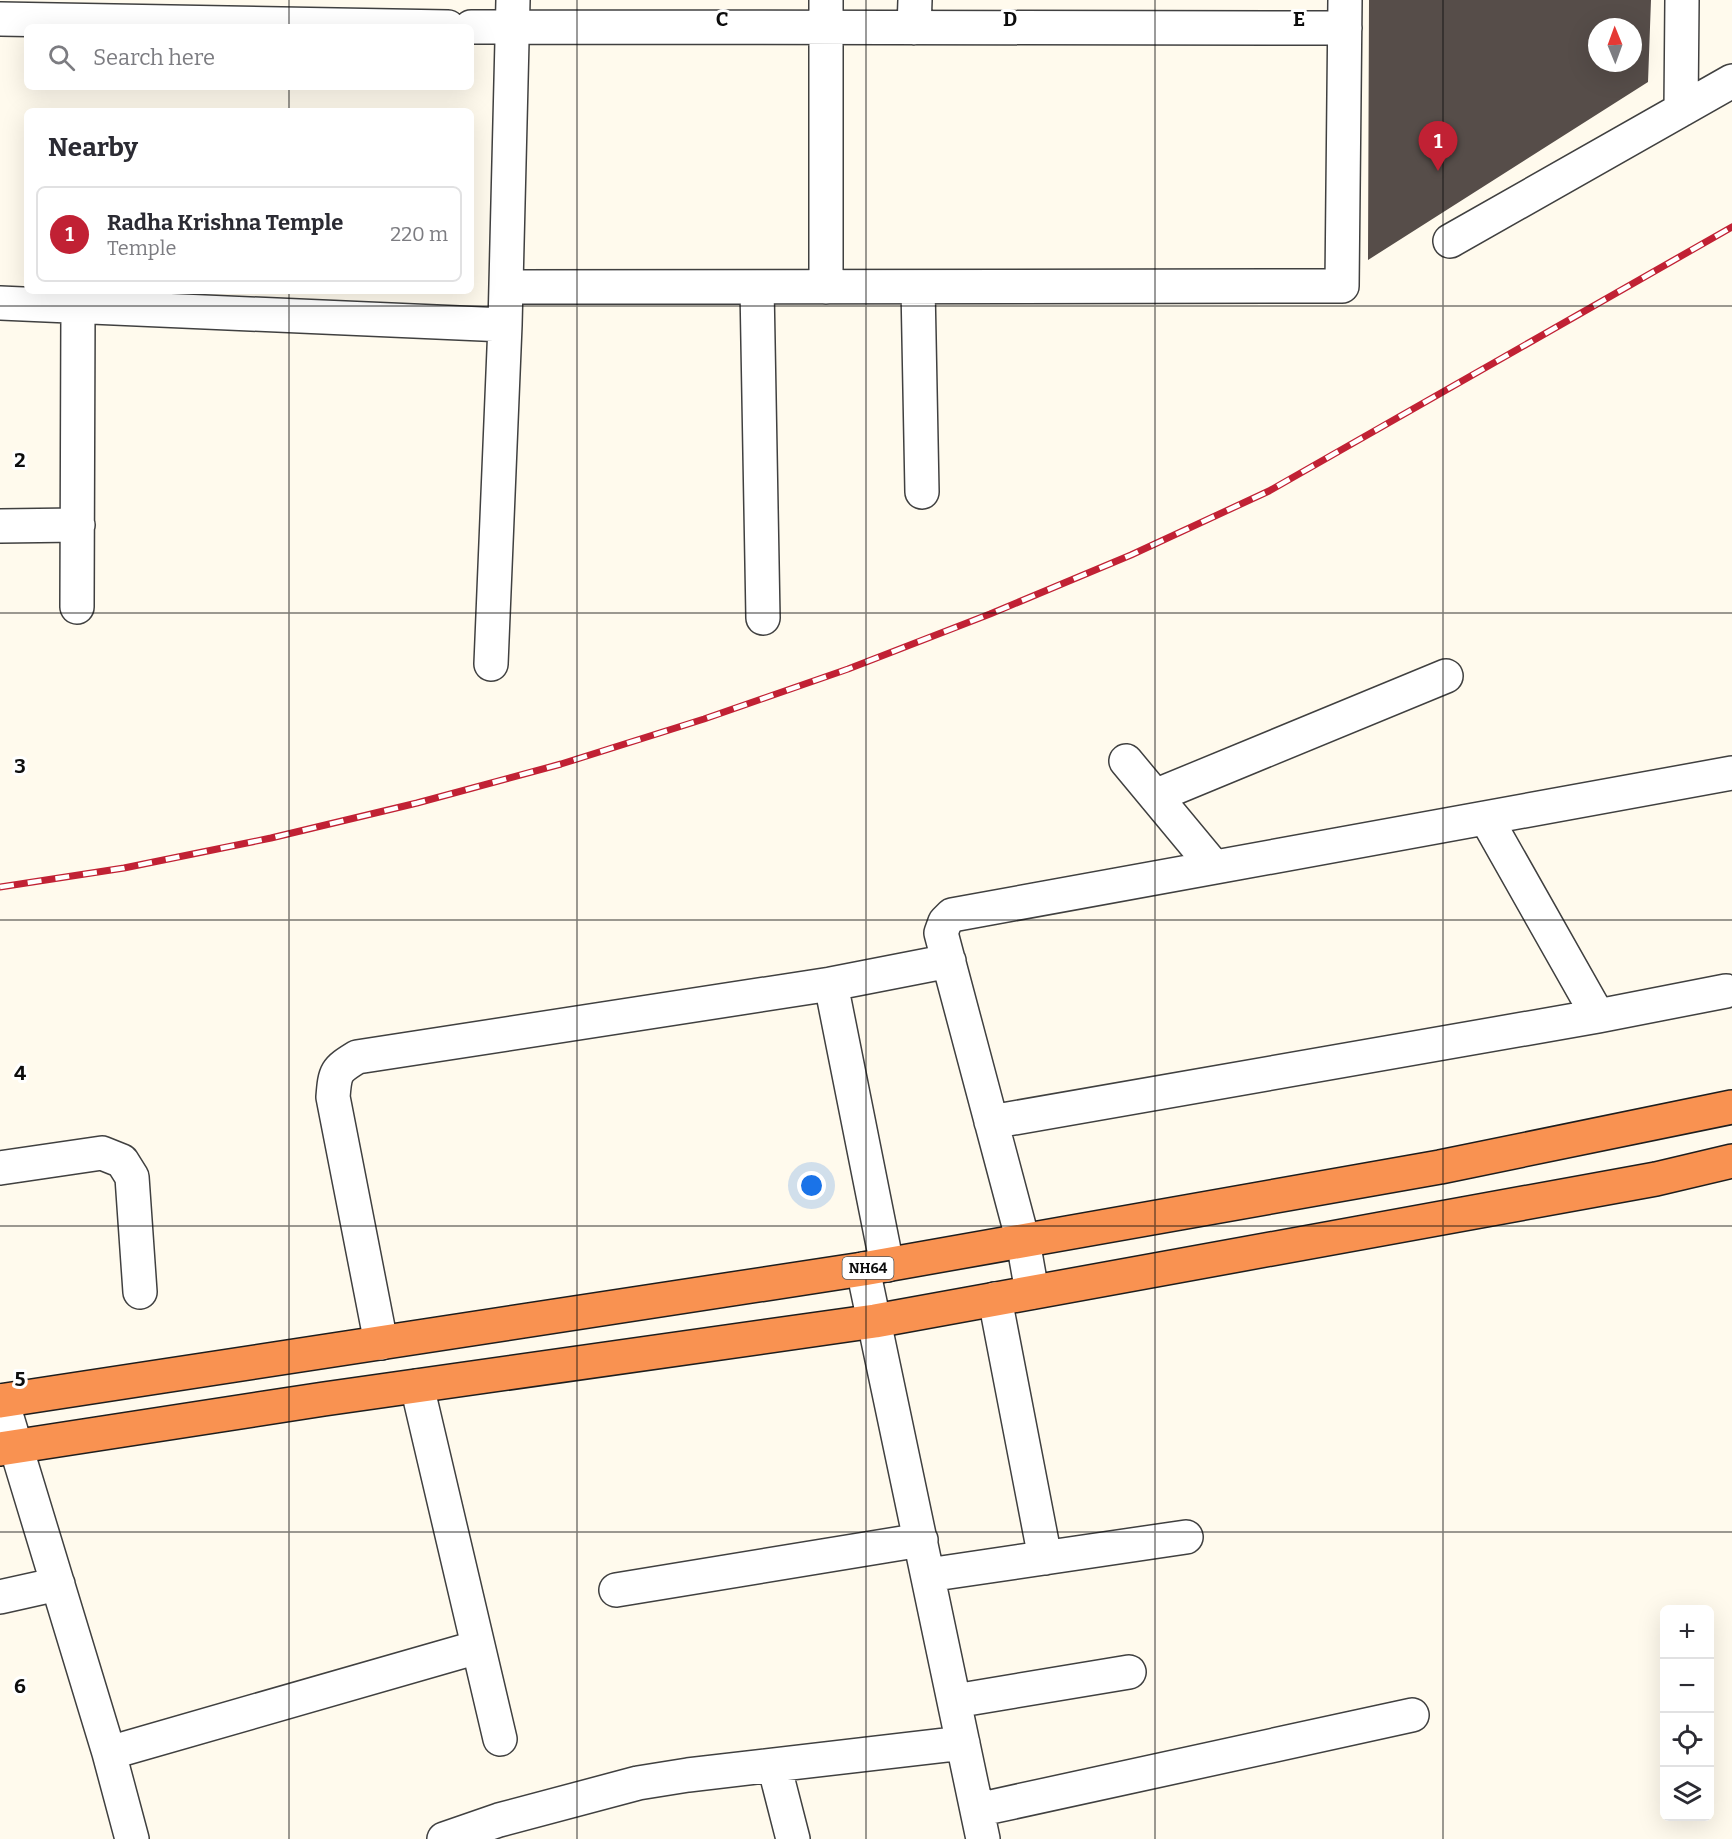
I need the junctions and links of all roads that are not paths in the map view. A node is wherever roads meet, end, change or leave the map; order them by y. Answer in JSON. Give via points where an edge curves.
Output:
{"nodes":[{"id":1,"x":1682,"y":0,"type":"edge"},
{"id":2,"x":283,"y":12,"type":"edge"},
{"id":3,"x":513,"y":14,"type":"edge"},
{"id":4,"x":826,"y":14,"type":"edge"},
{"id":5,"x":914,"y":14,"type":"edge"},
{"id":6,"x":1345,"y":14,"type":"edge"},
{"id":7,"x":0,"y":19,"type":"edge"},
{"id":8,"x":415,"y":24,"type":"edge"},
{"id":9,"x":474,"y":26,"type":"edge"},
{"id":10,"x":1732,"y":81,"type":"edge"},
{"id":11,"x":1681,"y":110,"type":"junction"},
{"id":12,"x":1450,"y":241,"type":"dead end"},
{"id":13,"x":506,"y":287,"type":"junction"},
{"id":14,"x":757,"y":287,"type":"junction"},
{"id":15,"x":826,"y":287,"type":"junction"},
{"id":16,"x":918,"y":287,"type":"junction"},
{"id":17,"x":0,"y":303,"type":"edge"},
{"id":18,"x":78,"y":306,"type":"junction"},
{"id":19,"x":505,"y":325,"type":"junction"},
{"id":20,"x":922,"y":492,"type":"dead end"},
{"id":21,"x":78,"y":525,"type":"junction"},
{"id":22,"x":0,"y":526,"type":"edge"},
{"id":23,"x":77,"y":607,"type":"dead end"},
{"id":24,"x":762,"y":618,"type":"dead end"},
{"id":25,"x":491,"y":664,"type":"dead end"},
{"id":26,"x":1446,"y":676,"type":"dead end"},
{"id":27,"x":1126,"y":761,"type":"dead end"},
{"id":28,"x":1732,"y":773,"type":"edge"},
{"id":29,"x":1155,"y":795,"type":"junction"},
{"id":30,"x":1486,"y":818,"type":"junction"},
{"id":31,"x":1214,"y":867,"type":"junction"},
{"id":32,"x":949,"y":961,"type":"junction"},
{"id":33,"x":831,"y":984,"type":"junction"},
{"id":34,"x":1726,"y":991,"type":"dead end"},
{"id":35,"x":1598,"y":1016,"type":"junction"},
{"id":36,"x":1732,"y":1107,"type":"edge"},
{"id":37,"x":992,"y":1122,"type":"junction"},
{"id":38,"x":1512,"y":1152,"type":"junction"},
{"id":39,"x":1732,"y":1161,"type":"edge"},
{"id":40,"x":0,"y":1168,"type":"edge"},
{"id":41,"x":1516,"y":1204,"type":"junction"},
{"id":42,"x":1023,"y":1241,"type":"junction"},
{"id":43,"x":875,"y":1267,"type":"junction"},
{"id":44,"x":140,"y":1292,"type":"dead end"},
{"id":45,"x":1032,"y":1292,"type":"junction"},
{"id":46,"x":995,"y":1299,"type":"junction"},
{"id":47,"x":875,"y":1321,"type":"junction"},
{"id":48,"x":381,"y":1343,"type":"junction"},
{"id":49,"x":417,"y":1386,"type":"junction"},
{"id":50,"x":1,"y":1401,"type":"edge"},
{"id":51,"x":8,"y":1448,"type":"edge"},
{"id":52,"x":1186,"y":1537,"type":"dead end"},
{"id":53,"x":921,"y":1540,"type":"junction"},
{"id":54,"x":1045,"y":1558,"type":"junction"},
{"id":55,"x":928,"y":1575,"type":"junction"},
{"id":56,"x":58,"y":1584,"type":"junction"},
{"id":57,"x":616,"y":1590,"type":"dead end"},
{"id":58,"x":0,"y":1597,"type":"edge"},
{"id":59,"x":478,"y":1647,"type":"junction"},
{"id":60,"x":1129,"y":1672,"type":"dead end"},
{"id":61,"x":955,"y":1701,"type":"junction"},
{"id":62,"x":1412,"y":1715,"type":"dead end"},
{"id":63,"x":500,"y":1739,"type":"dead end"},
{"id":64,"x":963,"y":1743,"type":"junction"},
{"id":65,"x":109,"y":1754,"type":"junction"},
{"id":66,"x":774,"y":1765,"type":"junction"},
{"id":67,"x":980,"y":1825,"type":"edge"},
{"id":68,"x":129,"y":1838,"type":"edge"},
{"id":69,"x":444,"y":1839,"type":"edge"},
{"id":70,"x":793,"y":1839,"type":"edge"}],
"edges":[{"from":1,"to":11,"type":"street"},
{"from":2,"to":7,"type":"street"},
{"from":2,"to":8,"type":"street"},
{"from":3,"to":4,"type":"street"},
{"from":3,"to":9,"type":"street"},
{"from":3,"to":13,"type":"street"},
{"from":4,"to":5,"type":"street"},
{"from":4,"to":15,"type":"street"},
{"from":5,"to":6,"type":"street"},
{"from":6,"to":16,"type":"street","via":[[1342,286]]},
{"from":10,"to":11,"type":"street"},
{"from":11,"to":12,"type":"street"},
{"from":13,"to":14,"type":"street"},
{"from":13,"to":19,"type":"street"},
{"from":14,"to":15,"type":"street"},
{"from":14,"to":24,"type":"street"},
{"from":15,"to":16,"type":"street"},
{"from":16,"to":20,"type":"street"},
{"from":17,"to":18,"type":"street"},
{"from":18,"to":19,"type":"street"},
{"from":18,"to":21,"type":"street"},
{"from":19,"to":25,"type":"street"},
{"from":21,"to":22,"type":"street"},
{"from":21,"to":23,"type":"street"},
{"from":26,"to":29,"type":"street"},
{"from":27,"to":29,"type":"street"},
{"from":28,"to":30,"type":"street"},
{"from":29,"to":31,"type":"street"},
{"from":30,"to":31,"type":"street"},
{"from":30,"to":35,"type":"street"},
{"from":31,"to":32,"type":"street","via":[[952,915],[941,933]]},
{"from":32,"to":33,"type":"street"},
{"from":32,"to":37,"type":"street"},
{"from":33,"to":43,"type":"street"},
{"from":33,"to":48,"type":"street","via":[[357,1057],[340,1068],[334,1079],[333,1097]]},
{"from":34,"to":35,"type":"street"},
{"from":35,"to":37,"type":"street"},
{"from":36,"to":38,"type":"highway","number":"NH64"},
{"from":37,"to":42,"type":"street"},
{"from":38,"to":41,"type":"highway"},
{"from":38,"to":42,"type":"highway","number":"NH64"},
{"from":39,"to":41,"type":"highway"},
{"from":40,"to":44,"type":"street","via":[[102,1153],[122,1161],[132,1178]]},
{"from":41,"to":45,"type":"highway"},
{"from":42,"to":43,"type":"highway","number":"NH64"},
{"from":42,"to":45,"type":"street"},
{"from":43,"to":47,"type":"street"},
{"from":43,"to":48,"type":"highway","number":"NH64"},
{"from":45,"to":46,"type":"highway"},
{"from":46,"to":47,"type":"highway"},
{"from":46,"to":54,"type":"street"},
{"from":47,"to":49,"type":"highway"},
{"from":47,"to":53,"type":"street"},
{"from":48,"to":50,"type":"highway","number":"NH64"},
{"from":49,"to":51,"type":"highway"},
{"from":49,"to":59,"type":"street"},
{"from":50,"to":51,"type":"street"},
{"from":51,"to":56,"type":"street"},
{"from":52,"to":54,"type":"street"},
{"from":53,"to":55,"type":"street"},
{"from":53,"to":57,"type":"street"},
{"from":54,"to":55,"type":"street"},
{"from":55,"to":61,"type":"street"},
{"from":56,"to":58,"type":"street"},
{"from":56,"to":65,"type":"street"},
{"from":59,"to":63,"type":"street"},
{"from":59,"to":65,"type":"street"},
{"from":60,"to":61,"type":"street"},
{"from":61,"to":64,"type":"street"},
{"from":62,"to":67,"type":"street"},
{"from":64,"to":66,"type":"street"},
{"from":64,"to":67,"type":"street"},
{"from":65,"to":68,"type":"street"},
{"from":66,"to":69,"type":"street","via":[[638,1783],[499,1820]]},
{"from":66,"to":70,"type":"street"}]}
